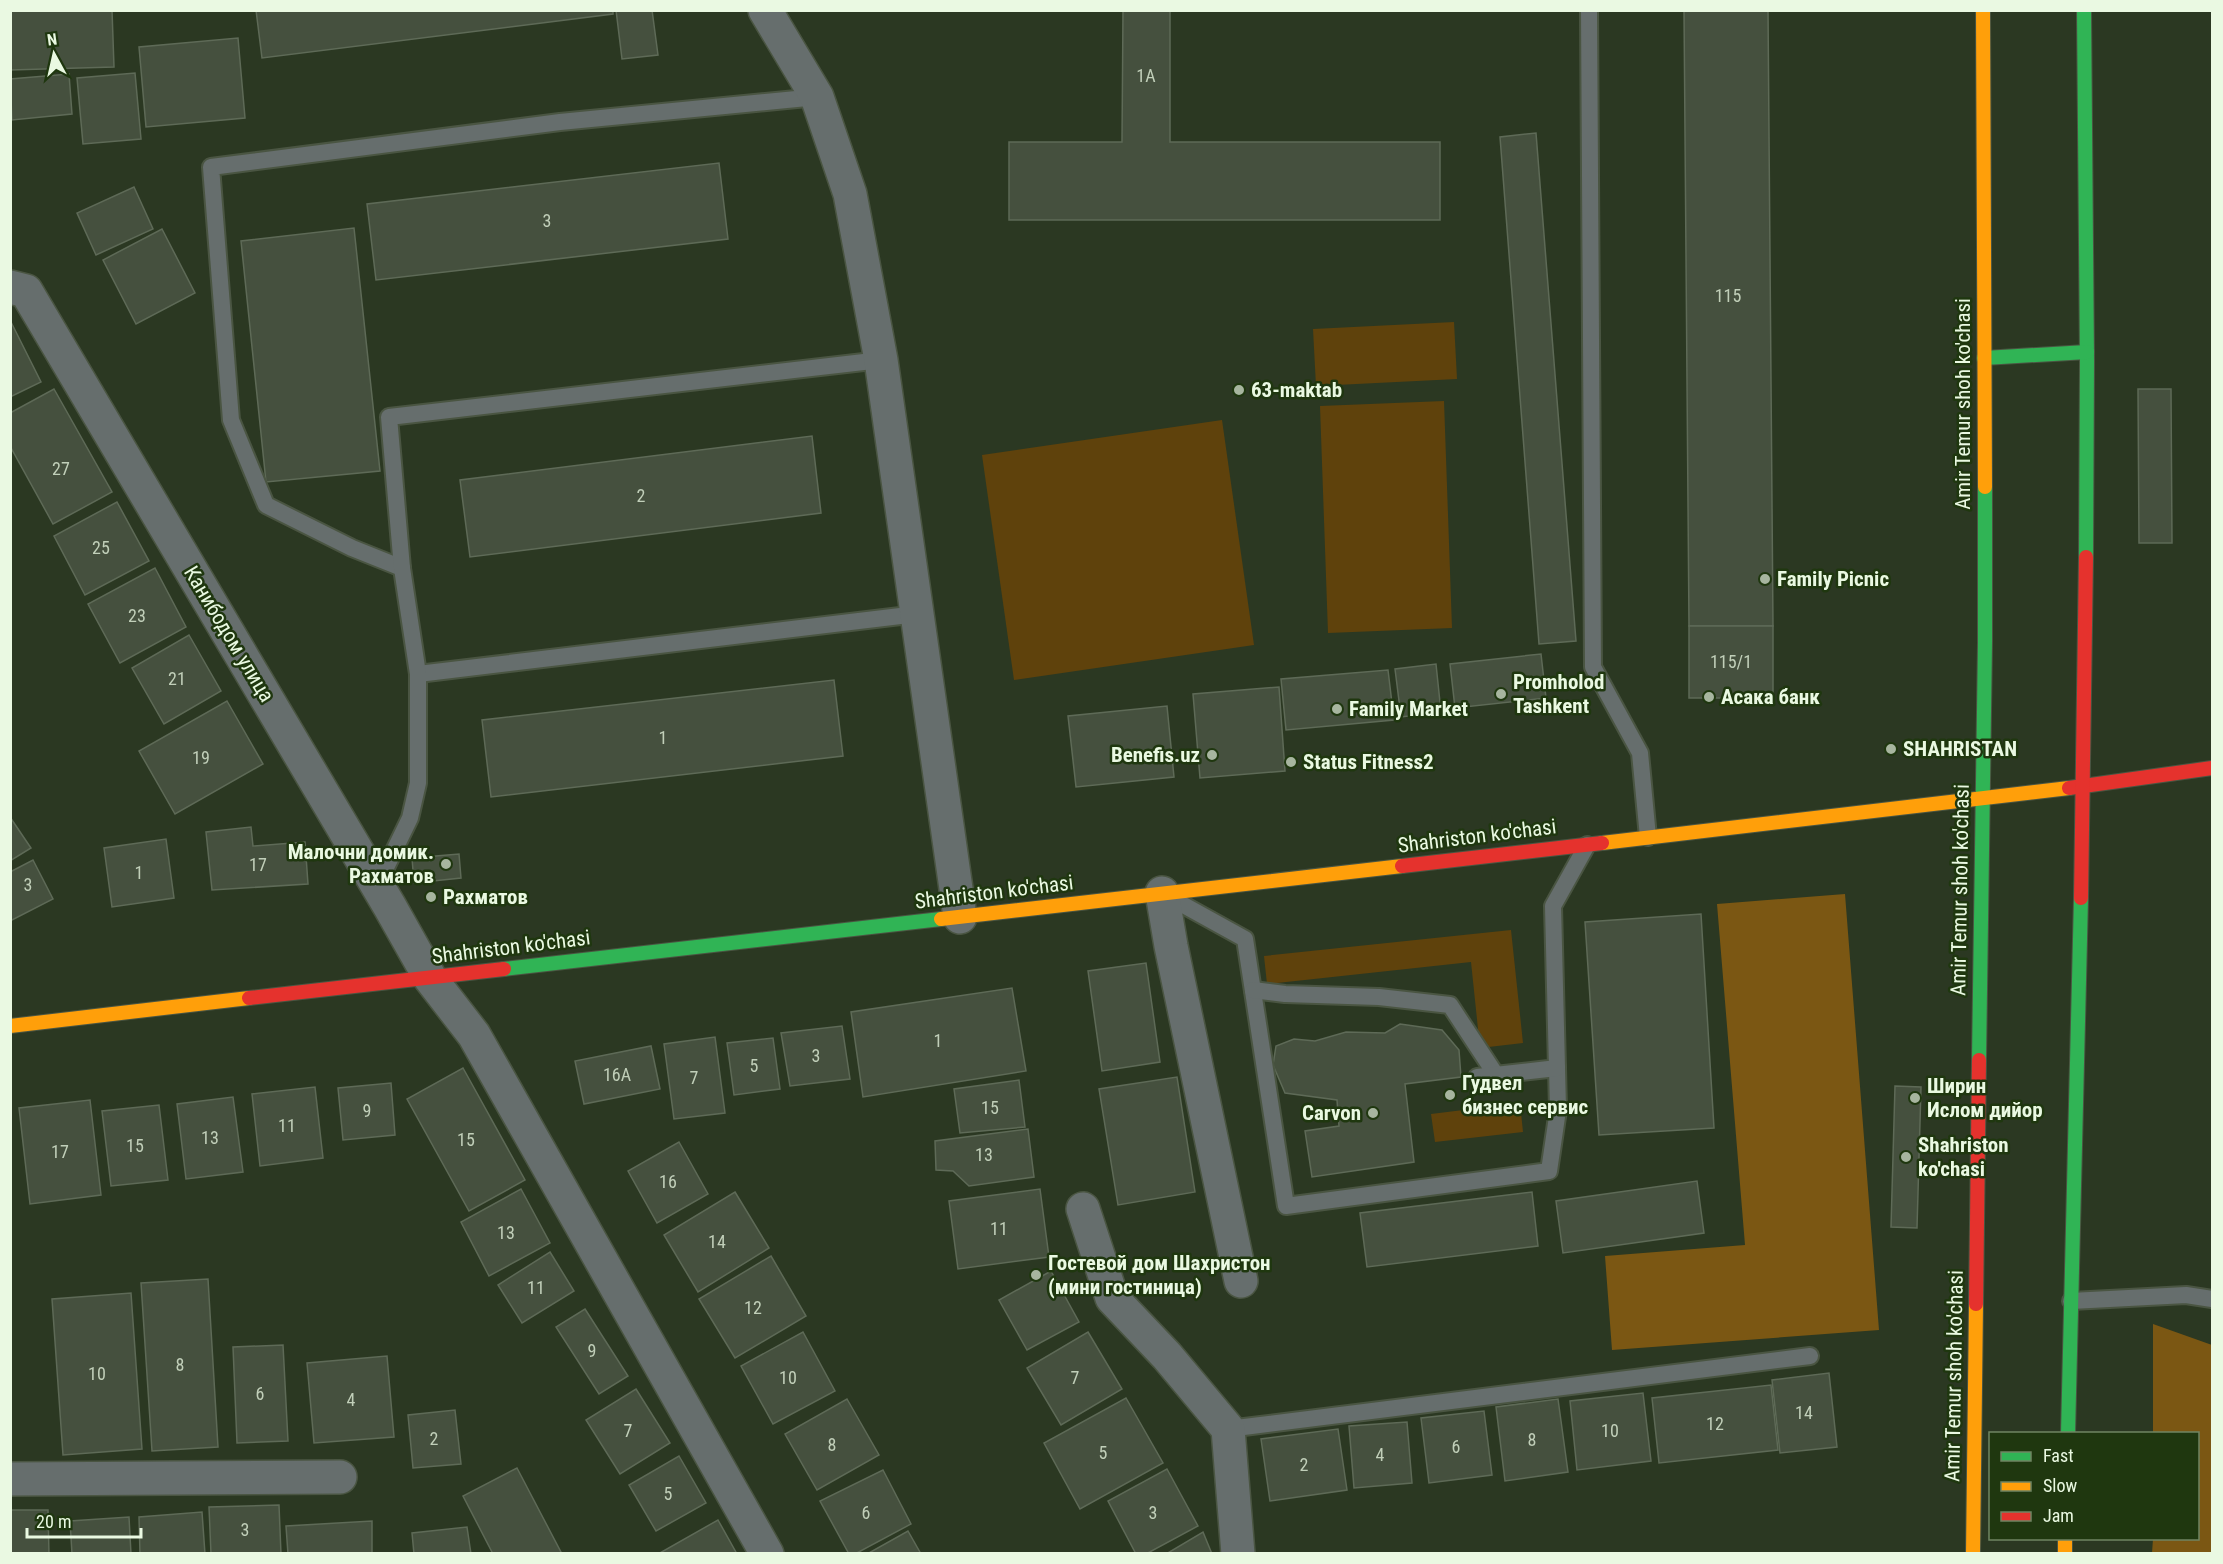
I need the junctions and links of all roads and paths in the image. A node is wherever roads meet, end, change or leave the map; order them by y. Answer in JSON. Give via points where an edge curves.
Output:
{"nodes":[{"id":1,"x":765,"y":10,"type":"edge"},
{"id":2,"x":1589,"y":10,"type":"edge"},
{"id":3,"x":1983,"y":10,"type":"edge"},
{"id":4,"x":2084,"y":10,"type":"edge"},
{"id":5,"x":817,"y":97,"type":"junction"},
{"id":6,"x":18,"y":289,"type":"edge"},
{"id":7,"x":2087,"y":352,"type":"junction"},
{"id":8,"x":1984,"y":358,"type":"junction"},
{"id":9,"x":881,"y":360,"type":"junction"},
{"id":10,"x":402,"y":568,"type":"junction"},
{"id":11,"x":917,"y":614,"type":"junction"},
{"id":12,"x":418,"y":674,"type":"junction"},
{"id":13,"x":2212,"y":768,"type":"edge"},
{"id":14,"x":2084,"y":788,"type":"junction"},
{"id":15,"x":1983,"y":797,"type":"junction"},
{"id":16,"x":1648,"y":837,"type":"junction"},
{"id":17,"x":1587,"y":845,"type":"junction"},
{"id":18,"x":377,"y":885,"type":"junction"},
{"id":19,"x":1162,"y":893,"type":"junction"},
{"id":20,"x":960,"y":917,"type":"junction"},
{"id":21,"x":430,"y":978,"type":"junction"},
{"id":22,"x":1253,"y":990,"type":"junction"},
{"id":23,"x":10,"y":1026,"type":"edge"},
{"id":24,"x":1557,"y":1068,"type":"junction"},
{"id":25,"x":1496,"y":1075,"type":"junction"},
{"id":26,"x":1477,"y":1077,"type":"dead end"},
{"id":27,"x":1083,"y":1209,"type":"dead end"},
{"id":28,"x":1241,"y":1281,"type":"dead end"},
{"id":29,"x":2212,"y":1299,"type":"edge"},
{"id":30,"x":2071,"y":1301,"type":"junction"},
{"id":31,"x":1810,"y":1356,"type":"dead end"},
{"id":32,"x":1228,"y":1429,"type":"junction"},
{"id":33,"x":2068,"y":1432,"type":"edge"},
{"id":34,"x":340,"y":1478,"type":"dead end"},
{"id":35,"x":10,"y":1479,"type":"edge"},
{"id":36,"x":767,"y":1554,"type":"edge"},
{"id":37,"x":1238,"y":1554,"type":"edge"},
{"id":38,"x":1972,"y":1554,"type":"edge"}],
"edges":[{"from":1,"to":5,"type":"street"},
{"from":2,"to":16,"type":"lane","via":[[1593,667],[1640,753]]},
{"from":3,"to":8,"type":"main road","name":"Amir Temur shoh ko'chasi"},
{"from":4,"to":7,"type":"main road"},
{"from":5,"to":9,"type":"street","via":[[850,194]]},
{"from":5,"to":10,"type":"lane","via":[[560,122],[211,167],[231,420],[266,505],[351,548]]},
{"from":6,"to":18,"type":"street","name":"Канибодом улица"},
{"from":7,"to":8,"type":"main road"},
{"from":7,"to":14,"type":"main road"},
{"from":8,"to":15,"type":"main road","name":"Amir Temur shoh ko'chasi"},
{"from":9,"to":10,"type":"lane","via":[[388,417]]},
{"from":9,"to":11,"type":"street"},
{"from":10,"to":12,"type":"lane"},
{"from":11,"to":12,"type":"lane"},
{"from":11,"to":20,"type":"street"},
{"from":12,"to":18,"type":"lane","via":[[418,783],[410,818]]},
{"from":13,"to":14,"type":"main road","name":"Shahriston ko'chasi"},
{"from":14,"to":15,"type":"main road","name":"Shahriston ko'chasi"},
{"from":14,"to":30,"type":"main road"},
{"from":15,"to":16,"type":"main road","name":"Shahriston ko'chasi"},
{"from":15,"to":38,"type":"main road","name":"Amir Temur shoh ko'chasi"},
{"from":16,"to":17,"type":"main road","name":"Shahriston ko'chasi"},
{"from":17,"to":19,"type":"main road","name":"Shahriston ko'chasi"},
{"from":17,"to":24,"type":"lane","via":[[1553,906]]},
{"from":18,"to":21,"type":"street","name":"Канибодом улица"},
{"from":19,"to":20,"type":"main road","name":"Shahriston ko'chasi"},
{"from":19,"to":22,"type":"lane","via":[[1245,939]]},
{"from":19,"to":28,"type":"street"},
{"from":20,"to":21,"type":"main road","name":"Shahriston ko'chasi"},
{"from":21,"to":23,"type":"main road","name":"Shahriston ko'chasi"},
{"from":21,"to":36,"type":"street","name":"Канибодом улица","via":[[474,1035]]},
{"from":22,"to":24,"type":"lane","via":[[1277,1111],[1286,1206],[1549,1171],[1558,1110]]},
{"from":22,"to":25,"type":"lane","via":[[1450,1005]]},
{"from":24,"to":25,"type":"lane"},
{"from":25,"to":26,"type":"lane"},
{"from":27,"to":32,"type":"street","via":[[1112,1298]]},
{"from":29,"to":30,"type":"lane","via":[[2186,1295]]},
{"from":30,"to":33,"type":"main road"},
{"from":31,"to":32,"type":"lane"},
{"from":32,"to":37,"type":"street"},
{"from":34,"to":35,"type":"street"}]}
